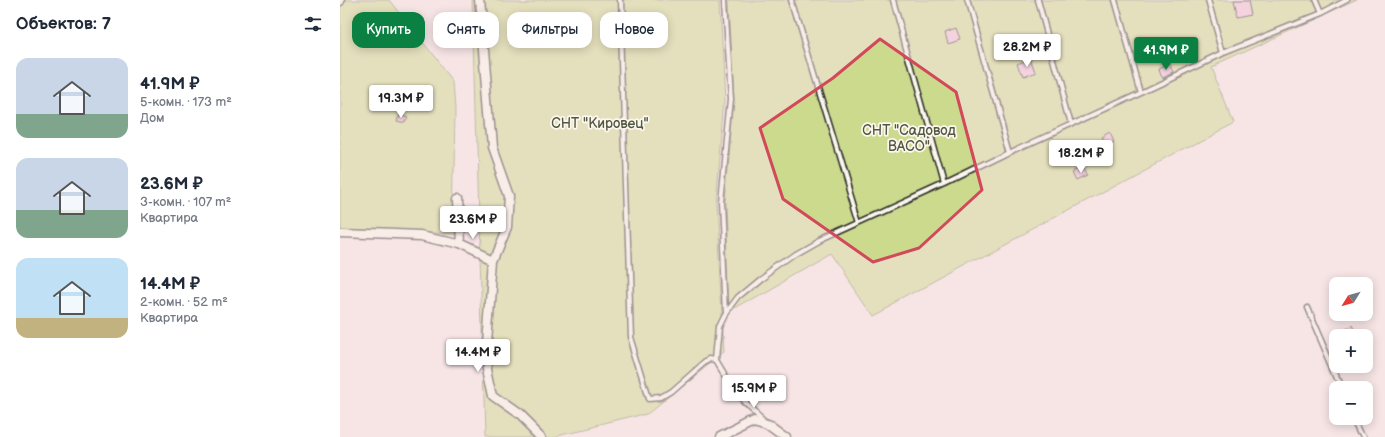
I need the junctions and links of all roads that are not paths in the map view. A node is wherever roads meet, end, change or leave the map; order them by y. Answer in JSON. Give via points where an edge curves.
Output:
{"nodes":[{"id":1,"x":480,"y":0,"type":"edge"},
{"id":2,"x":620,"y":0,"type":"edge"},
{"id":3,"x":725,"y":0,"type":"edge"},
{"id":4,"x":792,"y":0,"type":"edge"},
{"id":5,"x":893,"y":0,"type":"edge"},
{"id":6,"x":967,"y":0,"type":"edge"},
{"id":7,"x":1038,"y":0,"type":"edge"},
{"id":8,"x":1115,"y":0,"type":"edge"},
{"id":9,"x":1208,"y":0,"type":"edge"},
{"id":10,"x":1314,"y":0,"type":"edge"},
{"id":11,"x":1347,"y":0,"type":"edge"},
{"id":12,"x":1320,"y":14,"type":"junction"},
{"id":13,"x":1223,"y":53,"type":"junction"},
{"id":14,"x":1142,"y":92,"type":"junction"},
{"id":15,"x":1072,"y":124,"type":"junction"},
{"id":16,"x":1010,"y":152,"type":"junction"},
{"id":17,"x":944,"y":184,"type":"junction"},
{"id":18,"x":457,"y":198,"type":"dead end"},
{"id":19,"x":859,"y":223,"type":"junction"},
{"id":20,"x":340,"y":232,"type":"edge"},
{"id":21,"x":459,"y":244,"type":"junction"},
{"id":22,"x":493,"y":260,"type":"junction"},
{"id":23,"x":1307,"y":307,"type":"dead end"},
{"id":24,"x":726,"y":314,"type":"junction"},
{"id":25,"x":717,"y":360,"type":"junction"},
{"id":26,"x":1339,"y":381,"type":"edge"},
{"id":27,"x":768,"y":422,"type":"junction"},
{"id":28,"x":1357,"y":425,"type":"edge"},
{"id":29,"x":542,"y":437,"type":"edge"},
{"id":30,"x":719,"y":437,"type":"edge"},
{"id":31,"x":787,"y":437,"type":"edge"},
{"id":32,"x":1362,"y":437,"type":"edge"}],
"edges":[{"from":1,"to":22,"type":"street","via":[[492,148],[509,196],[506,227]]},
{"from":2,"to":25,"type":"lane","via":[[630,337],[650,399],[661,398],[706,362],[711,359]]},
{"from":3,"to":24,"type":"lane","via":[[731,99],[721,202]]},
{"from":4,"to":19,"type":"lane"},
{"from":5,"to":17,"type":"lane"},
{"from":6,"to":16,"type":"lane"},
{"from":7,"to":15,"type":"lane"},
{"from":8,"to":14,"type":"lane"},
{"from":9,"to":13,"type":"lane"},
{"from":10,"to":12,"type":"lane"},
{"from":11,"to":12,"type":"lane"},
{"from":12,"to":13,"type":"lane"},
{"from":13,"to":14,"type":"lane"},
{"from":14,"to":15,"type":"lane"},
{"from":15,"to":16,"type":"lane"},
{"from":16,"to":17,"type":"lane"},
{"from":17,"to":19,"type":"lane"},
{"from":18,"to":21,"type":"street"},
{"from":19,"to":24,"type":"lane","via":[[796,254],[766,274],[738,298]]},
{"from":20,"to":21,"type":"street","via":[[422,235]]},
{"from":21,"to":22,"type":"street"},
{"from":22,"to":29,"type":"street","via":[[486,357],[493,396]]},
{"from":23,"to":26,"type":"lane"},
{"from":24,"to":25,"type":"lane","via":[[720,326]]},
{"from":25,"to":27,"type":"lane","via":[[735,390]]},
{"from":27,"to":30,"type":"street","via":[[755,419]]},
{"from":27,"to":31,"type":"street"},
{"from":28,"to":32,"type":"lane"}]}
